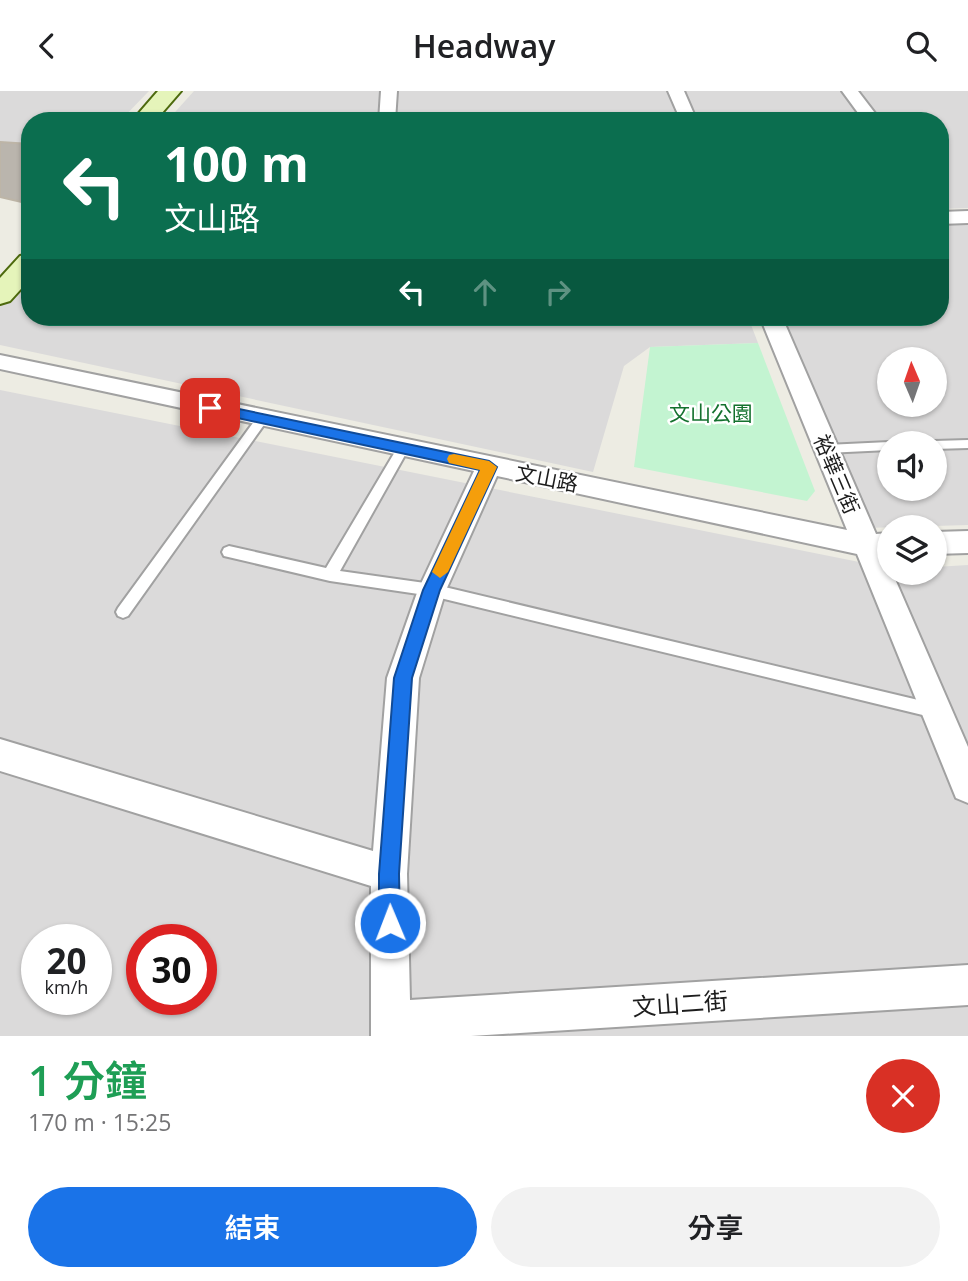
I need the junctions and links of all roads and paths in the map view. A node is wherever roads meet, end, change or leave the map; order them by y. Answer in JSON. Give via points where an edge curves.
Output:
{"nodes":[{"id":1,"x":170,"y":91,"type":"edge"},
{"id":2,"x":190,"y":91,"type":"edge"},
{"id":3,"x":389,"y":91,"type":"edge"},
{"id":4,"x":676,"y":91,"type":"edge"},
{"id":5,"x":850,"y":91,"type":"edge"},
{"id":6,"x":151,"y":112,"type":"edge"},
{"id":7,"x":172,"y":112,"type":"edge"},
{"id":8,"x":388,"y":112,"type":"edge"},
{"id":9,"x":685,"y":112,"type":"edge"},
{"id":10,"x":866,"y":112,"type":"edge"},
{"id":11,"x":949,"y":215,"type":"edge"},
{"id":12,"x":968,"y":217,"type":"edge"},
{"id":13,"x":21,"y":272,"type":"edge"},
{"id":14,"x":0,"y":295,"type":"edge"},
{"id":15,"x":775,"y":326,"type":"edge"},
{"id":16,"x":0,"y":362,"type":"edge"},
{"id":17,"x":262,"y":419,"type":"junction"},
{"id":18,"x":968,"y":444,"type":"edge"},
{"id":19,"x":947,"y":445,"type":"edge"},
{"id":20,"x":877,"y":447,"type":"edge"},
{"id":21,"x":403,"y":448,"type":"junction"},
{"id":22,"x":826,"y":449,"type":"junction"},
{"id":23,"x":489,"y":467,"type":"junction"},
{"id":24,"x":968,"y":542,"type":"edge"},
{"id":25,"x":877,"y":543,"type":"edge"},
{"id":26,"x":947,"y":543,"type":"edge"},
{"id":27,"x":877,"y":545,"type":"edge"},
{"id":28,"x":229,"y":552,"type":"dead end"},
{"id":29,"x":330,"y":575,"type":"junction"},
{"id":30,"x":892,"y":585,"type":"edge"},
{"id":31,"x":432,"y":590,"type":"junction"},
{"id":32,"x":122,"y":612,"type":"dead end"},
{"id":33,"x":937,"y":711,"type":"junction"},
{"id":34,"x":0,"y":755,"type":"edge"},
{"id":35,"x":968,"y":786,"type":"edge"},
{"id":36,"x":389,"y":874,"type":"junction"},
{"id":37,"x":968,"y":985,"type":"edge"},
{"id":38,"x":391,"y":1028,"type":"edge"}],
"edges":[{"from":1,"to":6,"type":"street"},
{"from":2,"to":7,"type":"street"},
{"from":3,"to":8,"type":"street"},
{"from":4,"to":9,"type":"street"},
{"from":5,"to":10,"type":"street"},
{"from":11,"to":12,"type":"street"},
{"from":13,"to":14,"type":"street"},
{"from":15,"to":22,"type":"street","name":"裕華三街"},
{"from":16,"to":17,"type":"street","name":"文山路"},
{"from":17,"to":21,"type":"street","name":"文山路"},
{"from":17,"to":32,"type":"lane"},
{"from":18,"to":19,"type":"lane"},
{"from":20,"to":22,"type":"lane"},
{"from":21,"to":23,"type":"street","name":"文山路"},
{"from":21,"to":29,"type":"lane"},
{"from":22,"to":25,"type":"street","name":"裕華三街"},
{"from":23,"to":27,"type":"street","name":"文山路"},
{"from":23,"to":31,"type":"street"},
{"from":24,"to":26,"type":"street"},
{"from":28,"to":29,"type":"lane"},
{"from":29,"to":31,"type":"lane"},
{"from":30,"to":33,"type":"street","name":"裕華三街"},
{"from":31,"to":33,"type":"lane"},
{"from":31,"to":36,"type":"street","via":[[403,678]]},
{"from":33,"to":35,"type":"street","name":"裕華三街"},
{"from":34,"to":36,"type":"street"},
{"from":36,"to":38,"type":"street"},
{"from":37,"to":38,"type":"street","name":"文山二街"}]}
